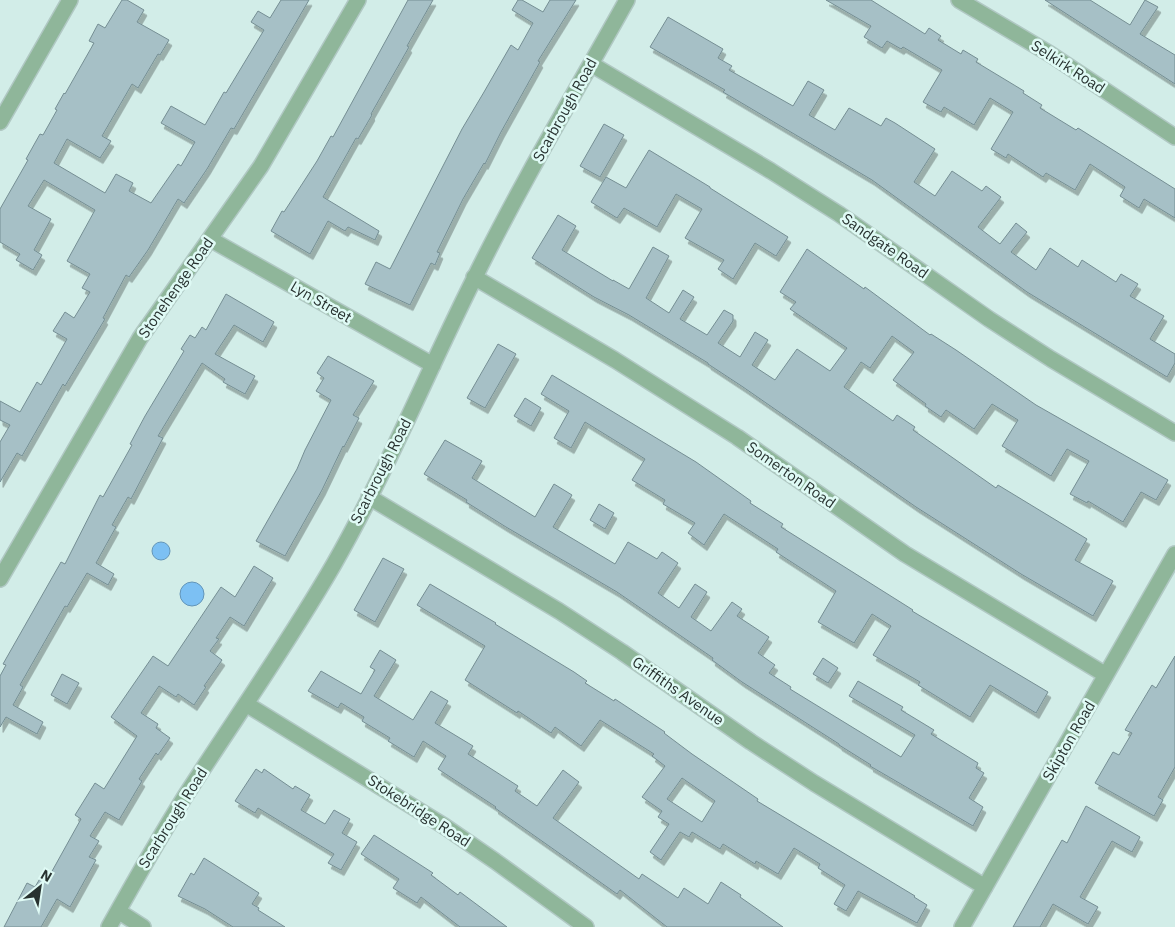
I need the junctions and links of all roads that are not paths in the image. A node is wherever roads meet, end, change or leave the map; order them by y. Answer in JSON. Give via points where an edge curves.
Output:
{"nodes":[{"id":1,"x":70,"y":0,"type":"edge"},
{"id":2,"x":358,"y":0,"type":"edge"},
{"id":3,"x":627,"y":0,"type":"edge"},
{"id":4,"x":959,"y":0,"type":"edge"},
{"id":5,"x":591,"y":64,"type":"junction"},
{"id":6,"x":0,"y":122,"type":"edge"},
{"id":7,"x":1175,"y":137,"type":"edge"},
{"id":8,"x":210,"y":239,"type":"junction"},
{"id":9,"x":474,"y":277,"type":"junction"},
{"id":10,"x":433,"y":366,"type":"junction"},
{"id":11,"x":1175,"y":433,"type":"edge"},
{"id":12,"x":370,"y":497,"type":"junction"},
{"id":13,"x":1175,"y":554,"type":"edge"},
{"id":14,"x":0,"y":579,"type":"edge"},
{"id":15,"x":1106,"y":676,"type":"junction"},
{"id":16,"x":246,"y":704,"type":"junction"},
{"id":17,"x":985,"y":887,"type":"junction"},
{"id":18,"x":118,"y":912,"type":"junction"},
{"id":19,"x":109,"y":927,"type":"edge"},
{"id":20,"x":143,"y":927,"type":"edge"},
{"id":21,"x":586,"y":927,"type":"edge"},
{"id":22,"x":962,"y":927,"type":"edge"}],
"edges":[{"from":1,"to":6,"type":"street"},
{"from":2,"to":8,"type":"street","name":"Stonehenge Road","via":[[261,166]]},
{"from":3,"to":5,"type":"street","name":"Scarbrough Road"},
{"from":4,"to":7,"type":"street","name":"Selkirk Road","via":[[1050,54]]},
{"from":5,"to":9,"type":"street","name":"Scarbrough Road"},
{"from":5,"to":11,"type":"street","name":"Sandgate Road","via":[[824,204],[1020,339]]},
{"from":8,"to":10,"type":"street","name":"Lyn Street"},
{"from":8,"to":14,"type":"street","name":"Stonehenge Road","via":[[140,338]]},
{"from":9,"to":10,"type":"street","name":"Scarbrough Road"},
{"from":9,"to":15,"type":"street","name":"Somerton Road","via":[[713,421],[905,554]]},
{"from":10,"to":12,"type":"street","name":"Scarbrough Road"},
{"from":12,"to":16,"type":"street","name":"Scarbrough Road","via":[[334,563]]},
{"from":12,"to":17,"type":"street","name":"Griffiths Avenue","via":[[559,611],[798,772]]},
{"from":13,"to":15,"type":"street","name":"Skipton Road"},
{"from":15,"to":17,"type":"street","name":"Skipton Road"},
{"from":16,"to":18,"type":"street","name":"Scarbrough Road","via":[[174,814]]},
{"from":16,"to":21,"type":"street","name":"Stokebridge Road","via":[[444,826]]},
{"from":17,"to":22,"type":"street","name":"Skipton Road"},
{"from":18,"to":19,"type":"street","name":"Scarbrough Road"},
{"from":18,"to":20,"type":"street"}]}
